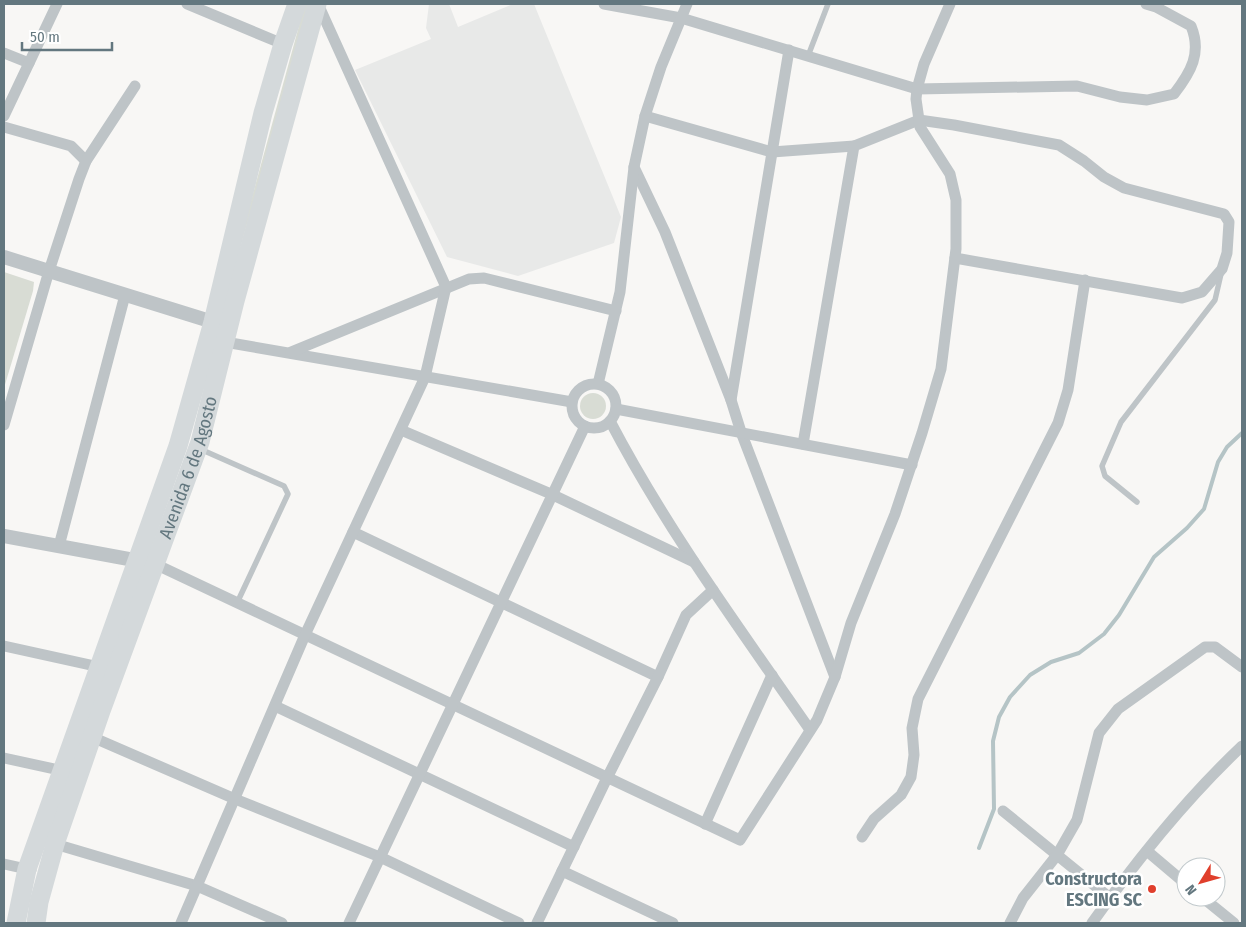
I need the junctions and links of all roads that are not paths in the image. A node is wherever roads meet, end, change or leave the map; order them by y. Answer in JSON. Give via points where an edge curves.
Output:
{"nodes":[{"id":1,"x":57,"y":4,"type":"edge"},
{"id":2,"x":187,"y":4,"type":"edge"},
{"id":3,"x":297,"y":4,"type":"edge"},
{"id":4,"x":317,"y":4,"type":"edge"},
{"id":5,"x":604,"y":4,"type":"edge"},
{"id":6,"x":687,"y":4,"type":"edge"},
{"id":7,"x":828,"y":4,"type":"edge"},
{"id":8,"x":950,"y":4,"type":"edge"},
{"id":9,"x":1146,"y":4,"type":"edge"},
{"id":10,"x":681,"y":18,"type":"junction"},
{"id":11,"x":283,"y":44,"type":"junction"},
{"id":12,"x":789,"y":50,"type":"junction"},
{"id":13,"x":4,"y":54,"type":"edge"},
{"id":14,"x":808,"y":56,"type":"junction"},
{"id":15,"x":29,"y":63,"type":"junction"},
{"id":16,"x":135,"y":86,"type":"dead end"},
{"id":17,"x":917,"y":89,"type":"junction"},
{"id":18,"x":4,"y":116,"type":"edge"},
{"id":19,"x":645,"y":116,"type":"junction"},
{"id":20,"x":919,"y":120,"type":"junction"},
{"id":21,"x":4,"y":126,"type":"edge"},
{"id":22,"x":854,"y":146,"type":"junction"},
{"id":23,"x":772,"y":152,"type":"junction"},
{"id":24,"x":86,"y":161,"type":"junction"},
{"id":25,"x":634,"y":167,"type":"junction"},
{"id":26,"x":4,"y":257,"type":"edge"},
{"id":27,"x":955,"y":258,"type":"junction"},
{"id":28,"x":1222,"y":269,"type":"junction"},
{"id":29,"x":49,"y":271,"type":"junction"},
{"id":30,"x":1085,"y":280,"type":"junction"},
{"id":31,"x":446,"y":288,"type":"junction"},
{"id":32,"x":125,"y":295,"type":"junction"},
{"id":33,"x":616,"y":311,"type":"junction"},
{"id":34,"x":216,"y":334,"type":"junction"},
{"id":35,"x":291,"y":352,"type":"junction"},
{"id":36,"x":425,"y":376,"type":"junction"},
{"id":37,"x":598,"y":384,"type":"junction"},
{"id":38,"x":731,"y":400,"type":"junction"},
{"id":39,"x":572,"y":402,"type":"junction"},
{"id":40,"x":616,"y":409,"type":"junction"},
{"id":41,"x":610,"y":421,"type":"junction"},
{"id":42,"x":4,"y":425,"type":"edge"},
{"id":43,"x":585,"y":426,"type":"junction"},
{"id":44,"x":401,"y":430,"type":"junction"},
{"id":45,"x":741,"y":432,"type":"junction"},
{"id":46,"x":803,"y":444,"type":"junction"},
{"id":47,"x":198,"y":449,"type":"junction"},
{"id":48,"x":912,"y":465,"type":"junction"},
{"id":49,"x":551,"y":494,"type":"junction"},
{"id":50,"x":1137,"y":502,"type":"dead end"},
{"id":51,"x":353,"y":532,"type":"junction"},
{"id":52,"x":4,"y":536,"type":"edge"},
{"id":53,"x":59,"y":546,"type":"junction"},
{"id":54,"x":137,"y":560,"type":"junction"},
{"id":55,"x":694,"y":562,"type":"junction"},
{"id":56,"x":155,"y":564,"type":"junction"},
{"id":57,"x":713,"y":590,"type":"junction"},
{"id":58,"x":237,"y":602,"type":"junction"},
{"id":59,"x":500,"y":602,"type":"junction"},
{"id":60,"x":306,"y":635,"type":"junction"},
{"id":61,"x":4,"y":646,"type":"edge"},
{"id":62,"x":1242,"y":667,"type":"edge"},
{"id":63,"x":107,"y":669,"type":"junction"},
{"id":64,"x":772,"y":675,"type":"junction"},
{"id":65,"x":658,"y":677,"type":"junction"},
{"id":66,"x":835,"y":678,"type":"junction"},
{"id":67,"x":452,"y":705,"type":"junction"},
{"id":68,"x":275,"y":706,"type":"junction"},
{"id":69,"x":810,"y":730,"type":"junction"},
{"id":70,"x":92,"y":737,"type":"junction"},
{"id":71,"x":1242,"y":746,"type":"edge"},
{"id":72,"x":4,"y":758,"type":"edge"},
{"id":73,"x":70,"y":773,"type":"junction"},
{"id":74,"x":420,"y":773,"type":"junction"},
{"id":75,"x":607,"y":778,"type":"junction"},
{"id":76,"x":235,"y":799,"type":"junction"},
{"id":77,"x":1003,"y":810,"type":"dead end"},
{"id":78,"x":705,"y":824,"type":"junction"},
{"id":79,"x":862,"y":837,"type":"dead end"},
{"id":80,"x":55,"y":844,"type":"junction"},
{"id":81,"x":574,"y":847,"type":"junction"},
{"id":82,"x":1147,"y":851,"type":"junction"},
{"id":83,"x":380,"y":856,"type":"junction"},
{"id":84,"x":1058,"y":856,"type":"junction"},
{"id":85,"x":4,"y":864,"type":"edge"},
{"id":86,"x":27,"y":869,"type":"junction"},
{"id":87,"x":562,"y":871,"type":"junction"},
{"id":88,"x":47,"y":874,"type":"junction"},
{"id":89,"x":1176,"y":876,"type":"edge"},
{"id":90,"x":197,"y":886,"type":"junction"},
{"id":91,"x":1110,"y":898,"type":"junction"},
{"id":92,"x":1214,"y":907,"type":"edge"},
{"id":93,"x":16,"y":923,"type":"edge"},
{"id":94,"x":36,"y":923,"type":"edge"},
{"id":95,"x":181,"y":923,"type":"edge"},
{"id":96,"x":282,"y":923,"type":"edge"},
{"id":97,"x":349,"y":923,"type":"edge"},
{"id":98,"x":519,"y":923,"type":"edge"},
{"id":99,"x":537,"y":923,"type":"edge"},
{"id":100,"x":673,"y":923,"type":"edge"},
{"id":101,"x":1010,"y":923,"type":"edge"},
{"id":102,"x":1092,"y":923,"type":"edge"},
{"id":103,"x":1234,"y":923,"type":"edge"}],
"edges":[{"from":1,"to":15,"type":"street"},
{"from":2,"to":11,"type":"street"},
{"from":3,"to":11,"type":"highway","name":"Avenida 6 de Agosto"},
{"from":4,"to":31,"type":"street"},
{"from":4,"to":34,"type":"highway","name":"Avenida 6 de Agosto"},
{"from":5,"to":10,"type":"street"},
{"from":6,"to":10,"type":"street"},
{"from":7,"to":14,"type":"lane"},
{"from":8,"to":17,"type":"street","via":[[924,64]]},
{"from":9,"to":17,"type":"street","via":[[1191,26],[1195,36],[1195,57],[1174,94],[1147,100],[1078,86]]},
{"from":10,"to":12,"type":"street"},
{"from":10,"to":19,"type":"street"},
{"from":11,"to":34,"type":"highway","name":"Avenida 6 de Agosto","via":[[263,113]]},
{"from":12,"to":14,"type":"street"},
{"from":12,"to":23,"type":"street"},
{"from":13,"to":15,"type":"street"},
{"from":14,"to":17,"type":"street"},
{"from":15,"to":18,"type":"street"},
{"from":16,"to":24,"type":"street"},
{"from":17,"to":20,"type":"street"},
{"from":19,"to":23,"type":"street"},
{"from":19,"to":25,"type":"street"},
{"from":20,"to":22,"type":"street"},
{"from":20,"to":27,"type":"street","via":[[920,127],[950,174],[956,200]]},
{"from":20,"to":28,"type":"street","via":[[1059,145],[1124,188],[1224,214],[1229,222],[1227,253]]},
{"from":21,"to":24,"type":"street","via":[[71,146]]},
{"from":22,"to":23,"type":"street"},
{"from":22,"to":46,"type":"street"},
{"from":23,"to":38,"type":"street"},
{"from":24,"to":29,"type":"street"},
{"from":25,"to":33,"type":"street"},
{"from":25,"to":38,"type":"street","via":[[665,232]]},
{"from":26,"to":29,"type":"street"},
{"from":27,"to":30,"type":"street"},
{"from":27,"to":48,"type":"street","via":[[941,369]]},
{"from":28,"to":30,"type":"street","via":[[1202,292],[1182,298]]},
{"from":28,"to":50,"type":"lane","via":[[1215,300],[1121,422],[1102,466],[1105,476]]},
{"from":29,"to":32,"type":"street"},
{"from":29,"to":42,"type":"street"},
{"from":30,"to":79,"type":"street","via":[[1068,390],[1058,422],[918,700],[912,728],[914,755],[910,777],[900,795],[874,819]]},
{"from":31,"to":33,"type":"street","via":[[469,279],[484,278]]},
{"from":31,"to":35,"type":"street"},
{"from":31,"to":36,"type":"street"},
{"from":32,"to":34,"type":"street"},
{"from":32,"to":53,"type":"street"},
{"from":33,"to":37,"type":"street"},
{"from":34,"to":35,"type":"street"},
{"from":34,"to":47,"type":"highway","name":"Avenida 6 de Agosto"},
{"from":34,"to":54,"type":"highway","name":"Avenida 6 de Agosto"},
{"from":35,"to":36,"type":"street"},
{"from":36,"to":39,"type":"street"},
{"from":36,"to":44,"type":"street"},
{"from":37,"to":39,"type":"street","via":[[578,390]]},
{"from":37,"to":40,"type":"street","via":[[610,390]]},
{"from":38,"to":45,"type":"street"},
{"from":39,"to":43,"type":"street","via":[[574,416]]},
{"from":40,"to":41,"type":"street"},
{"from":40,"to":45,"type":"street"},
{"from":41,"to":43,"type":"street","via":[[598,427]]},
{"from":41,"to":55,"type":"street","via":[[636,470]]},
{"from":43,"to":49,"type":"street"},
{"from":44,"to":49,"type":"street"},
{"from":44,"to":51,"type":"street"},
{"from":45,"to":46,"type":"street"},
{"from":45,"to":66,"type":"street"},
{"from":46,"to":48,"type":"street"},
{"from":47,"to":56,"type":"highway","name":"Avenida 6 de Agosto"},
{"from":47,"to":58,"type":"lane","via":[[284,486],[288,494]]},
{"from":48,"to":66,"type":"street","via":[[851,623]]},
{"from":49,"to":55,"type":"street"},
{"from":49,"to":59,"type":"street"},
{"from":51,"to":59,"type":"street"},
{"from":51,"to":60,"type":"street"},
{"from":52,"to":53,"type":"street"},
{"from":53,"to":54,"type":"street"},
{"from":54,"to":56,"type":"street"},
{"from":54,"to":63,"type":"highway","name":"Avenida 6 de Agosto"},
{"from":55,"to":57,"type":"street"},
{"from":56,"to":58,"type":"street"},
{"from":56,"to":63,"type":"highway","name":"Avenida 6 de Agosto"},
{"from":57,"to":64,"type":"street"},
{"from":57,"to":65,"type":"street","via":[[686,615]]},
{"from":58,"to":60,"type":"street"},
{"from":59,"to":65,"type":"street"},
{"from":59,"to":67,"type":"street"},
{"from":60,"to":67,"type":"street"},
{"from":60,"to":68,"type":"street"},
{"from":61,"to":63,"type":"street"},
{"from":62,"to":84,"type":"street","via":[[1215,647],[1206,647],[1118,709],[1099,733],[1077,820]]},
{"from":63,"to":70,"type":"highway","name":"Avenida 6 de Agosto"},
{"from":63,"to":73,"type":"highway","name":"Avenida 6 de Agosto"},
{"from":64,"to":69,"type":"street"},
{"from":64,"to":78,"type":"street"},
{"from":65,"to":75,"type":"street"},
{"from":66,"to":69,"type":"street"},
{"from":67,"to":74,"type":"street"},
{"from":67,"to":75,"type":"street"},
{"from":68,"to":74,"type":"street"},
{"from":68,"to":76,"type":"street"},
{"from":69,"to":78,"type":"street","via":[[740,840]]},
{"from":70,"to":73,"type":"highway","name":"Avenida 6 de Agosto"},
{"from":70,"to":76,"type":"street"},
{"from":71,"to":82,"type":"street"},
{"from":72,"to":73,"type":"street"},
{"from":73,"to":80,"type":"highway","name":"Avenida 6 de Agosto"},
{"from":73,"to":86,"type":"highway","name":"Avenida 6 de Agosto"},
{"from":74,"to":81,"type":"street"},
{"from":74,"to":83,"type":"street"},
{"from":75,"to":78,"type":"street"},
{"from":75,"to":81,"type":"street"},
{"from":76,"to":83,"type":"street"},
{"from":76,"to":90,"type":"street"},
{"from":77,"to":84,"type":"street"},
{"from":80,"to":88,"type":"highway","name":"Avenida 6 de Agosto"},
{"from":80,"to":90,"type":"street"},
{"from":81,"to":87,"type":"street"},
{"from":82,"to":89,"type":"street"},
{"from":82,"to":91,"type":"street"},
{"from":83,"to":97,"type":"street"},
{"from":83,"to":98,"type":"street"},
{"from":84,"to":91,"type":"street"},
{"from":84,"to":101,"type":"street","via":[[1022,898]]},
{"from":85,"to":86,"type":"street"},
{"from":86,"to":88,"type":"street"},
{"from":86,"to":93,"type":"highway","name":"Avenida 6 de Agosto"},
{"from":87,"to":99,"type":"street"},
{"from":87,"to":100,"type":"street"},
{"from":88,"to":94,"type":"highway","name":"Avenida 6 de Agosto"},
{"from":90,"to":95,"type":"street"},
{"from":90,"to":96,"type":"street"},
{"from":91,"to":102,"type":"street"},
{"from":92,"to":103,"type":"street"}]}
